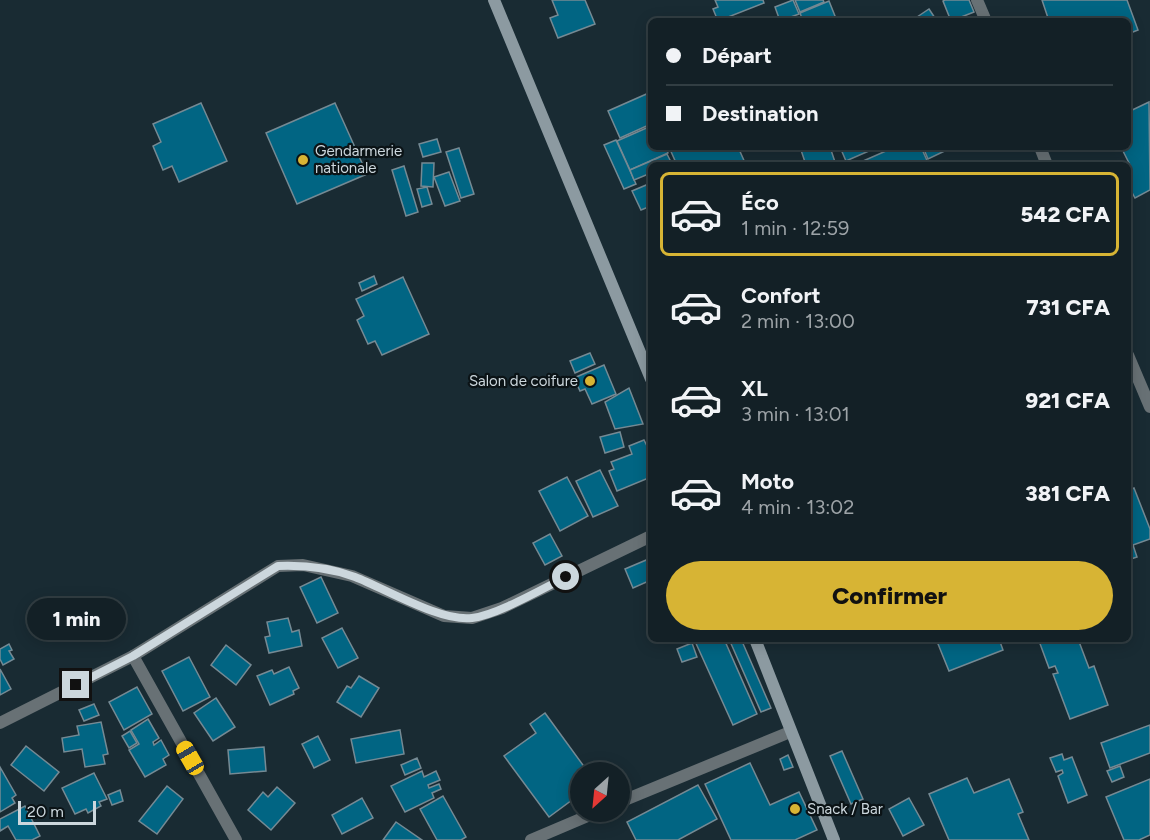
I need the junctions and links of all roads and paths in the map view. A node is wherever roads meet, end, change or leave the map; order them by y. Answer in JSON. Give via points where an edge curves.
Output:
{"nodes":[{"id":1,"x":494,"y":0,"type":"edge"},
{"id":2,"x":977,"y":0,"type":"edge"},
{"id":3,"x":985,"y":18,"type":"edge"},
{"id":4,"x":1131,"y":362,"type":"edge"},
{"id":5,"x":648,"y":372,"type":"edge"},
{"id":6,"x":1150,"y":407,"type":"edge"},
{"id":7,"x":648,"y":537,"type":"edge"},
{"id":8,"x":756,"y":642,"type":"edge"},
{"id":9,"x":133,"y":656,"type":"junction"},
{"id":10,"x":0,"y":723,"type":"edge"},
{"id":11,"x":790,"y":732,"type":"junction"},
{"id":12,"x":630,"y":798,"type":"edge"},
{"id":13,"x":573,"y":822,"type":"edge"},
{"id":14,"x":237,"y":840,"type":"edge"},
{"id":15,"x":531,"y":840,"type":"edge"},
{"id":16,"x":834,"y":840,"type":"edge"}],
"edges":[{"from":1,"to":5,"type":"street"},
{"from":2,"to":3,"type":"street"},
{"from":4,"to":6,"type":"street"},
{"from":7,"to":9,"type":"street","via":[[502,608],[472,618],[444,616],[352,576],[303,565],[278,566]]},
{"from":8,"to":11,"type":"street"},
{"from":9,"to":10,"type":"street"},
{"from":9,"to":14,"type":"street"},
{"from":11,"to":12,"type":"street"},
{"from":11,"to":16,"type":"street"},
{"from":13,"to":15,"type":"street"}]}
